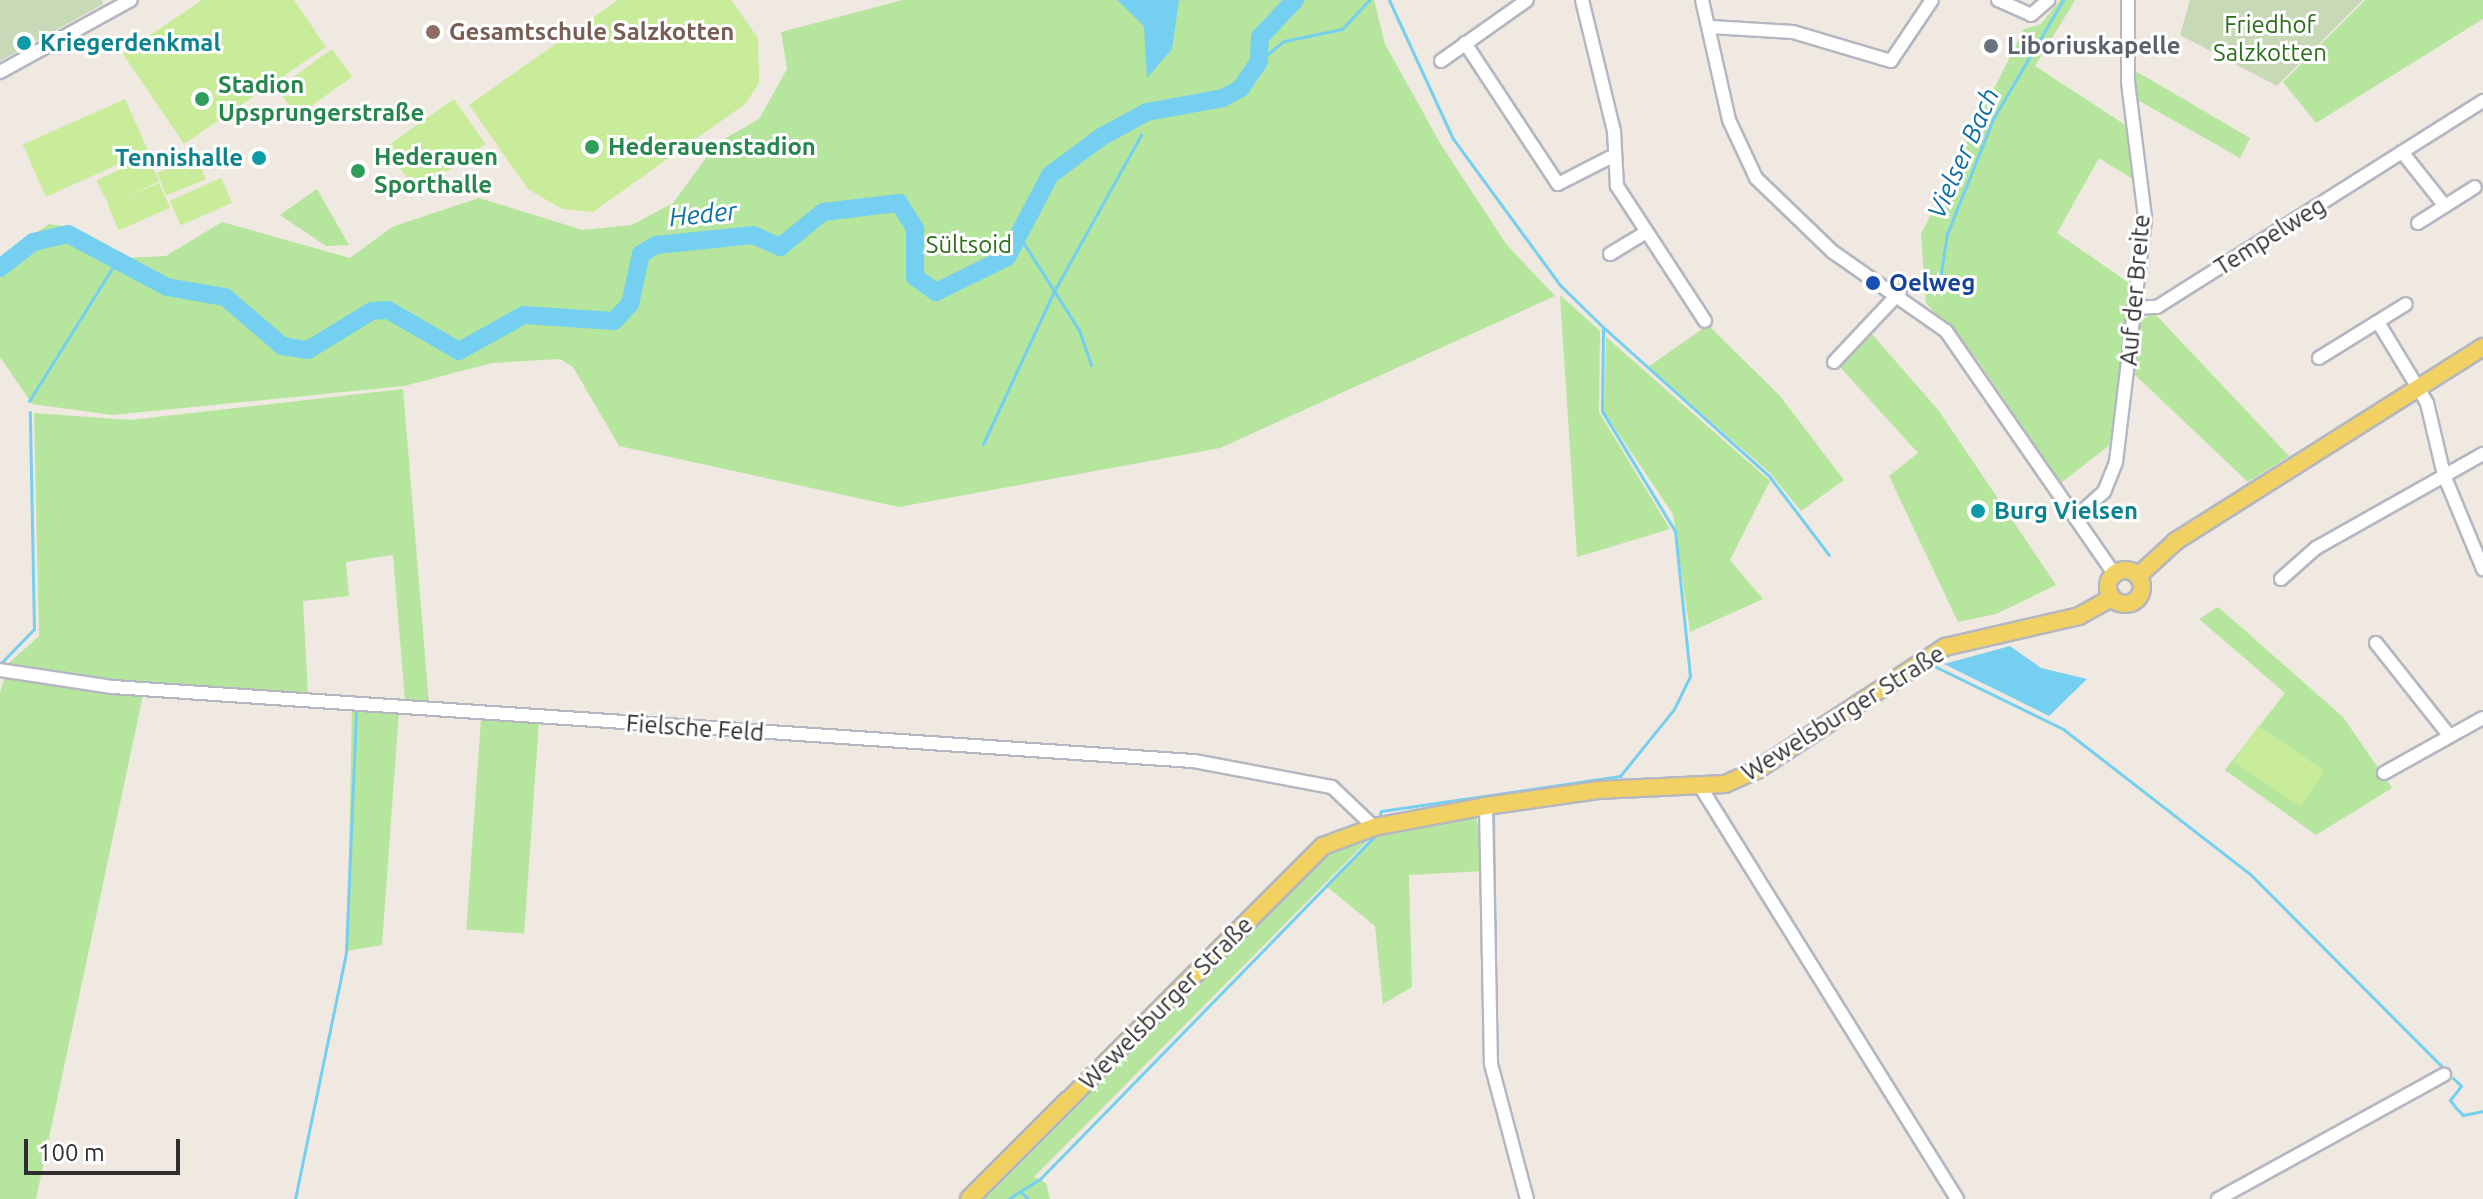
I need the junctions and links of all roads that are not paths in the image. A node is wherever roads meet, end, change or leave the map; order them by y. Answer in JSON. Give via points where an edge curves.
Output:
{"nodes":[{"id":1,"x":131,"y":0,"type":"edge"},
{"id":2,"x":1527,"y":0,"type":"edge"},
{"id":3,"x":1582,"y":0,"type":"edge"},
{"id":4,"x":1702,"y":0,"type":"edge"},
{"id":5,"x":1932,"y":0,"type":"edge"},
{"id":6,"x":1998,"y":0,"type":"edge"},
{"id":7,"x":2048,"y":0,"type":"edge"},
{"id":8,"x":2128,"y":0,"type":"edge"},
{"id":9,"x":1711,"y":27,"type":"junction"},
{"id":10,"x":1465,"y":43,"type":"junction"},
{"id":11,"x":1441,"y":61,"type":"dead end"},
{"id":12,"x":0,"y":72,"type":"edge"},
{"id":13,"x":2483,"y":101,"type":"edge"},
{"id":14,"x":2402,"y":152,"type":"junction"},
{"id":15,"x":1611,"y":157,"type":"junction"},
{"id":16,"x":2475,"y":187,"type":"dead end"},
{"id":17,"x":2445,"y":206,"type":"junction"},
{"id":18,"x":2418,"y":223,"type":"dead end"},
{"id":19,"x":1642,"y":235,"type":"junction"},
{"id":20,"x":1610,"y":254,"type":"dead end"},
{"id":21,"x":1900,"y":292,"type":"junction"},
{"id":22,"x":2406,"y":304,"type":"dead end"},
{"id":23,"x":2135,"y":308,"type":"junction"},
{"id":24,"x":1705,"y":321,"type":"dead end"},
{"id":25,"x":2378,"y":322,"type":"junction"},
{"id":26,"x":2483,"y":347,"type":"edge"},
{"id":27,"x":2319,"y":358,"type":"dead end"},
{"id":28,"x":1834,"y":362,"type":"dead end"},
{"id":29,"x":2418,"y":386,"type":"junction"},
{"id":30,"x":2483,"y":454,"type":"edge"},
{"id":31,"x":2444,"y":475,"type":"junction"},
{"id":32,"x":2076,"y":517,"type":"junction"},
{"id":33,"x":2483,"y":569,"type":"edge"},
{"id":34,"x":2114,"y":574,"type":"junction"},
{"id":35,"x":2138,"y":576,"type":"junction"},
{"id":36,"x":2281,"y":579,"type":"dead end"},
{"id":37,"x":2111,"y":598,"type":"junction"},
{"id":38,"x":2376,"y":643,"type":"dead end"},
{"id":39,"x":0,"y":670,"type":"edge"},
{"id":40,"x":2483,"y":718,"type":"edge"},
{"id":41,"x":2449,"y":735,"type":"junction"},
{"id":42,"x":2384,"y":773,"type":"dead end"},
{"id":43,"x":1700,"y":786,"type":"junction"},
{"id":44,"x":1486,"y":806,"type":"junction"},
{"id":45,"x":1374,"y":827,"type":"junction"},
{"id":46,"x":2444,"y":1075,"type":"dead end"},
{"id":47,"x":969,"y":1199,"type":"edge"},
{"id":48,"x":1527,"y":1199,"type":"edge"},
{"id":49,"x":1957,"y":1199,"type":"edge"},
{"id":50,"x":2218,"y":1199,"type":"edge"}],
"edges":[{"from":1,"to":12,"type":"street"},
{"from":2,"to":10,"type":"street"},
{"from":3,"to":15,"type":"street","via":[[1614,131]]},
{"from":4,"to":9,"type":"street"},
{"from":5,"to":9,"type":"street","via":[[1891,61],[1793,32]]},
{"from":6,"to":7,"type":"street","via":[[2031,15]]},
{"from":8,"to":23,"type":"street","name":"Auf der Breite","via":[[2128,82],[2145,217]]},
{"from":9,"to":21,"type":"street","via":[[1729,120],[1756,178],[1833,252]]},
{"from":10,"to":11,"type":"street"},
{"from":10,"to":15,"type":"street","via":[[1558,184]]},
{"from":13,"to":14,"type":"street","name":"Tempelweg"},
{"from":14,"to":17,"type":"street"},
{"from":14,"to":23,"type":"street","name":"Tempelweg","via":[[2157,307]]},
{"from":15,"to":19,"type":"street","via":[[1617,186]]},
{"from":16,"to":17,"type":"street"},
{"from":17,"to":18,"type":"street"},
{"from":19,"to":20,"type":"street"},
{"from":19,"to":24,"type":"street"},
{"from":21,"to":28,"type":"street"},
{"from":21,"to":32,"type":"street","via":[[1972,361]]},
{"from":22,"to":25,"type":"street"},
{"from":23,"to":32,"type":"street","name":"Auf der Breite","via":[[2116,462],[2104,492]]},
{"from":25,"to":27,"type":"street"},
{"from":25,"to":29,"type":"street"},
{"from":26,"to":29,"type":"main road"},
{"from":29,"to":31,"type":"street"},
{"from":29,"to":35,"type":"main road","via":[[2176,541]]},
{"from":30,"to":31,"type":"street"},
{"from":31,"to":33,"type":"street"},
{"from":31,"to":36,"type":"street","via":[[2316,548]]},
{"from":32,"to":34,"type":"street"},
{"from":34,"to":35,"type":"main road"},
{"from":34,"to":37,"type":"main road"},
{"from":35,"to":37,"type":"main road","name":"Wewelsburger Straße","via":[[2142,590],[2134,602]]},
{"from":37,"to":43,"type":"main road","name":"Wewelsburger Straße","via":[[2079,616],[1945,647],[1757,770]]},
{"from":38,"to":41,"type":"street"},
{"from":39,"to":45,"type":"street","name":"Fielsche Feld","via":[[113,687],[1194,761],[1332,787]]},
{"from":40,"to":41,"type":"street"},
{"from":41,"to":42,"type":"street"},
{"from":43,"to":44,"type":"main road","name":"Wewelsburger Straße","via":[[1598,790]]},
{"from":43,"to":49,"type":"street"},
{"from":44,"to":45,"type":"main road","name":"Wewelsburger Straße"},
{"from":44,"to":48,"type":"street","via":[[1491,1064]]},
{"from":45,"to":47,"type":"main road","name":"Wewelsburger Straße","via":[[1323,846]]},
{"from":46,"to":50,"type":"street"}]}
